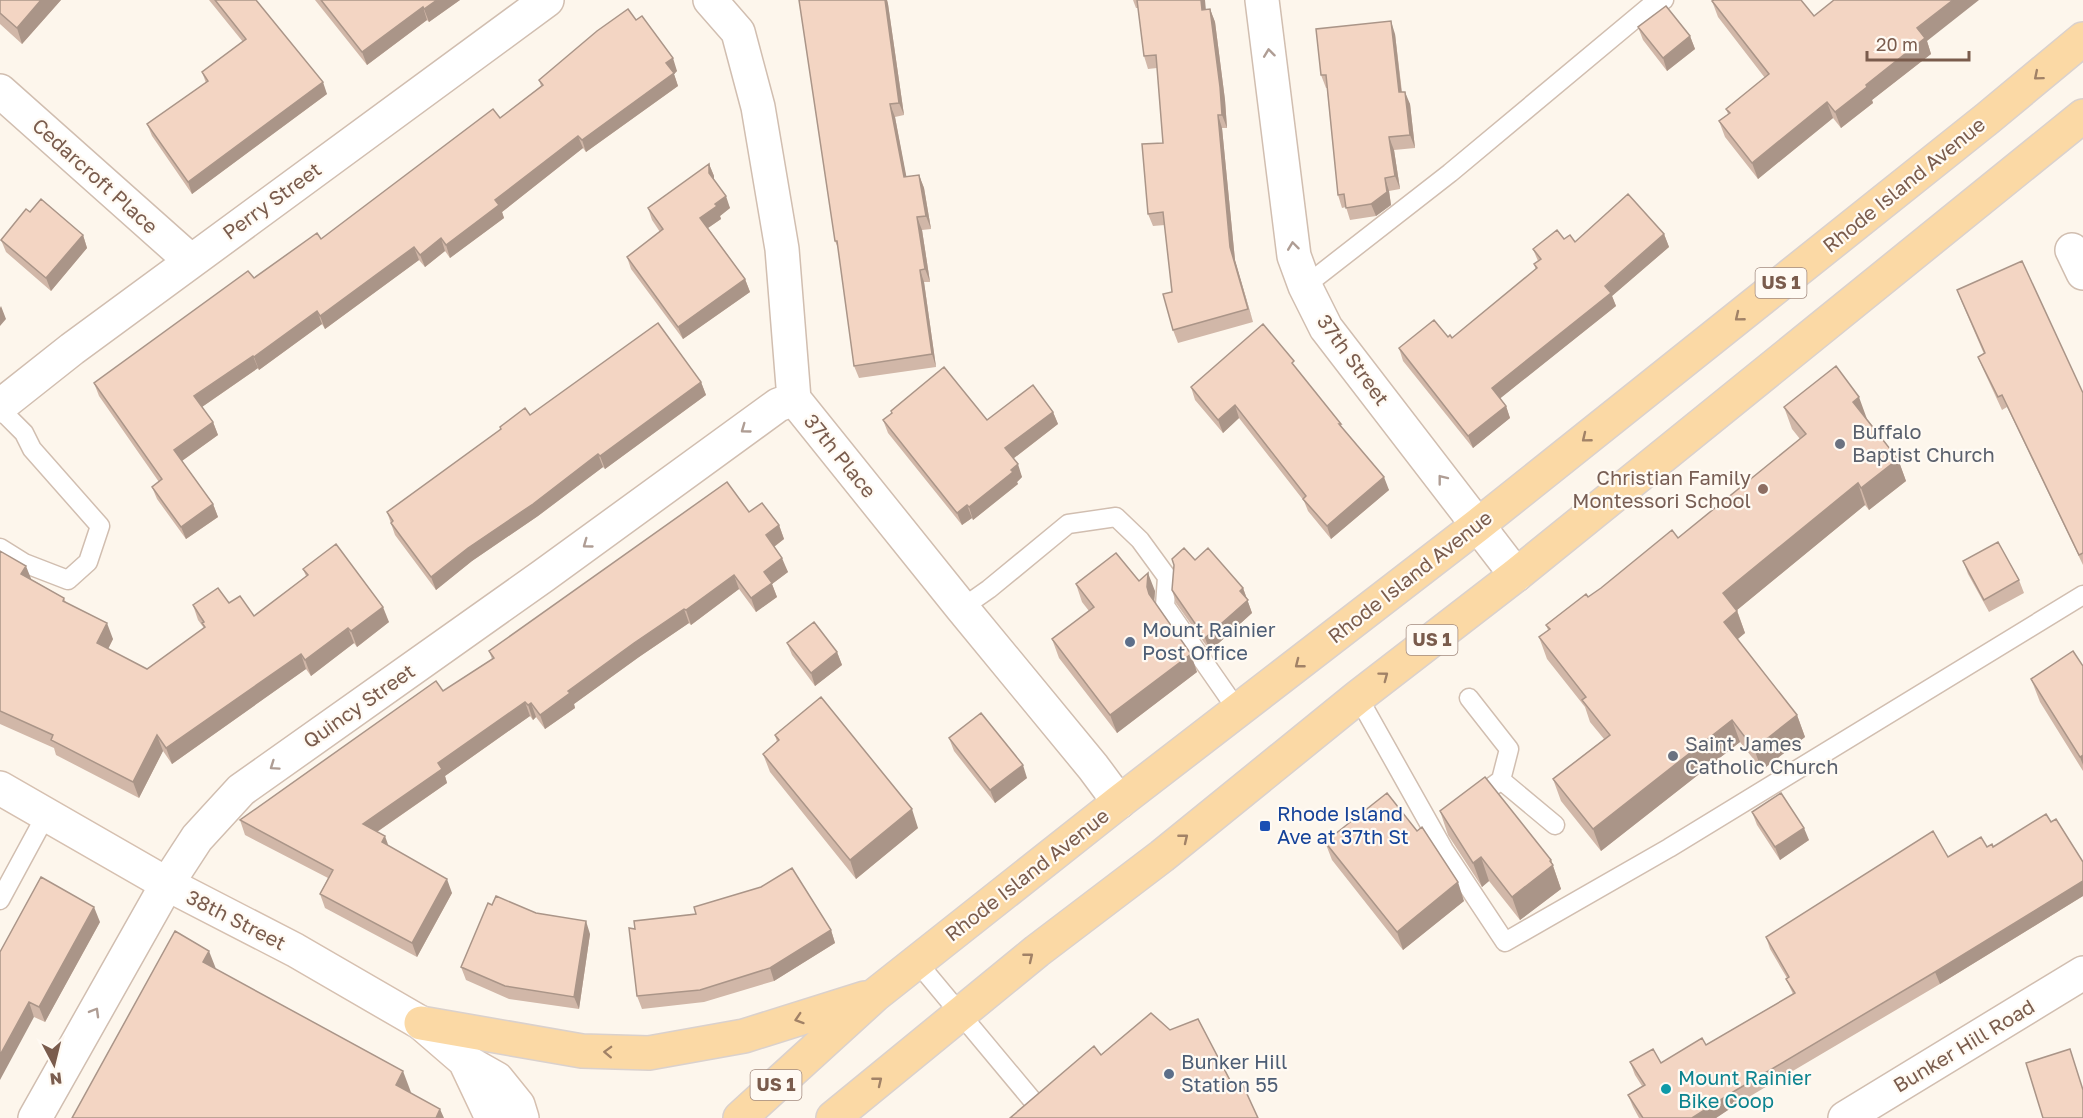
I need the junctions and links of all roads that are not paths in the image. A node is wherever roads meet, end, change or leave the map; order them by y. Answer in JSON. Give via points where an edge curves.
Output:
{"nodes":[{"id":1,"x":547,"y":0,"type":"edge"},
{"id":2,"x":710,"y":0,"type":"edge"},
{"id":3,"x":1262,"y":0,"type":"edge"},
{"id":4,"x":1664,"y":0,"type":"edge"},
{"id":5,"x":738,"y":16,"type":"edge"},
{"id":6,"x":2083,"y":39,"type":"edge"},
{"id":7,"x":0,"y":91,"type":"edge"},
{"id":8,"x":2083,"y":116,"type":"edge"},
{"id":9,"x":191,"y":261,"type":"junction"},
{"id":10,"x":1305,"y":286,"type":"junction"},
{"id":11,"x":794,"y":399,"type":"junction"},
{"id":12,"x":0,"y":407,"type":"edge"},
{"id":13,"x":1478,"y":525,"type":"junction"},
{"id":14,"x":0,"y":548,"type":"edge"},
{"id":15,"x":1516,"y":575,"type":"junction"},
{"id":16,"x":2083,"y":595,"type":"edge"},
{"id":17,"x":962,"y":608,"type":"junction"},
{"id":18,"x":1358,"y":697,"type":"junction"},
{"id":19,"x":1469,"y":698,"type":"dead end"},
{"id":20,"x":1238,"y":711,"type":"junction"},
{"id":21,"x":1501,"y":780,"type":"junction"},
{"id":22,"x":0,"y":788,"type":"edge"},
{"id":23,"x":1119,"y":802,"type":"junction"},
{"id":24,"x":46,"y":815,"type":"junction"},
{"id":25,"x":1555,"y":825,"type":"dead end"},
{"id":26,"x":1434,"y":832,"type":"junction"},
{"id":27,"x":167,"y":884,"type":"junction"},
{"id":28,"x":0,"y":900,"type":"edge"},
{"id":29,"x":917,"y":962,"type":"junction"},
{"id":30,"x":2083,"y":973,"type":"edge"},
{"id":31,"x":875,"y":995,"type":"junction"},
{"id":32,"x":960,"y":1014,"type":"junction"},
{"id":33,"x":421,"y":1023,"type":"junction"},
{"id":34,"x":465,"y":1061,"type":"junction"},
{"id":35,"x":1033,"y":1101,"type":"edge"},
{"id":36,"x":35,"y":1118,"type":"edge"},
{"id":37,"x":492,"y":1118,"type":"edge"},
{"id":38,"x":522,"y":1118,"type":"edge"},
{"id":39,"x":740,"y":1118,"type":"edge"},
{"id":40,"x":833,"y":1118,"type":"edge"},
{"id":41,"x":1845,"y":1118,"type":"edge"}],
"edges":[{"from":1,"to":9,"type":"street","name":"Perry Street"},
{"from":2,"to":5,"type":"street","name":"37th Place"},
{"from":10,"to":3,"type":"street","name":"37th Street","one_way":true,"via":[[1294,256]]},
{"from":4,"to":10,"type":"lane","via":[[1649,8],[1450,173]]},
{"from":5,"to":11,"type":"street","name":"37th Place","via":[[782,249]]},
{"from":6,"to":13,"type":"main road","name":"Rhode Island Avenue","number":"US 1","one_way":true},
{"from":7,"to":9,"type":"street","name":"Cedarcroft Place"},
{"from":8,"to":15,"type":"main road","number":"US 1"},
{"from":9,"to":12,"type":"street","name":"Perry Street"},
{"from":13,"to":10,"type":"street","name":"37th Street","one_way":true,"via":[[1326,328]]},
{"from":11,"to":17,"type":"street","name":"37th Place"},
{"from":11,"to":27,"type":"street","name":"Quincy Street","one_way":true,"via":[[778,405],[241,790],[197,838]]},
{"from":12,"to":14,"type":"lane","via":[[100,526],[88,562],[68,580],[24,563]]},
{"from":13,"to":15,"type":"street","name":"37th Street"},
{"from":13,"to":20,"type":"main road","name":"Rhode Island Avenue","number":"US 1","one_way":true},
{"from":18,"to":15,"type":"main road","number":"US 1","one_way":true},
{"from":16,"to":26,"type":"lane","via":[[1669,848],[1505,942]]},
{"from":17,"to":20,"type":"lane","via":[[1068,524],[1116,517],[1140,540],[1167,577],[1165,606]]},
{"from":17,"to":23,"type":"street","name":"37th Place"},
{"from":18,"to":26,"type":"lane"},
{"from":32,"to":18,"type":"main road","number":"US 1","one_way":true},
{"from":19,"to":21,"type":"lane","via":[[1509,749]]},
{"from":20,"to":23,"type":"main road","name":"Rhode Island Avenue","number":"US 1"},
{"from":21,"to":25,"type":"lane"},
{"from":21,"to":26,"type":"lane"},
{"from":22,"to":24,"type":"street","name":"38th Street"},
{"from":23,"to":29,"type":"main road","name":"Rhode Island Avenue","number":"US 1"},
{"from":24,"to":27,"type":"street","name":"38th Street"},
{"from":24,"to":28,"type":"lane"},
{"from":27,"to":33,"type":"street","name":"38th Street","via":[[295,950]]},
{"from":36,"to":27,"type":"street","name":"Quincy Street","one_way":true},
{"from":29,"to":31,"type":"main road","name":"Rhode Island Avenue","number":"US 1"},
{"from":29,"to":32,"type":"lane"},
{"from":30,"to":41,"type":"street","name":"Bunker Hill Road"},
{"from":31,"to":33,"type":"main road","one_way":true,"via":[[744,1036],[649,1053],[582,1051]]},
{"from":31,"to":39,"type":"main road","name":"Rhode Island Avenue","number":"US 1"},
{"from":32,"to":35,"type":"lane"},
{"from":40,"to":32,"type":"main road","number":"US 1","one_way":true},
{"from":33,"to":34,"type":"street","name":"38th Street"},
{"from":34,"to":37,"type":"street","name":"38th Street"},
{"from":34,"to":38,"type":"street","name":"38th Street","via":[[497,1078],[518,1105]]}]}
